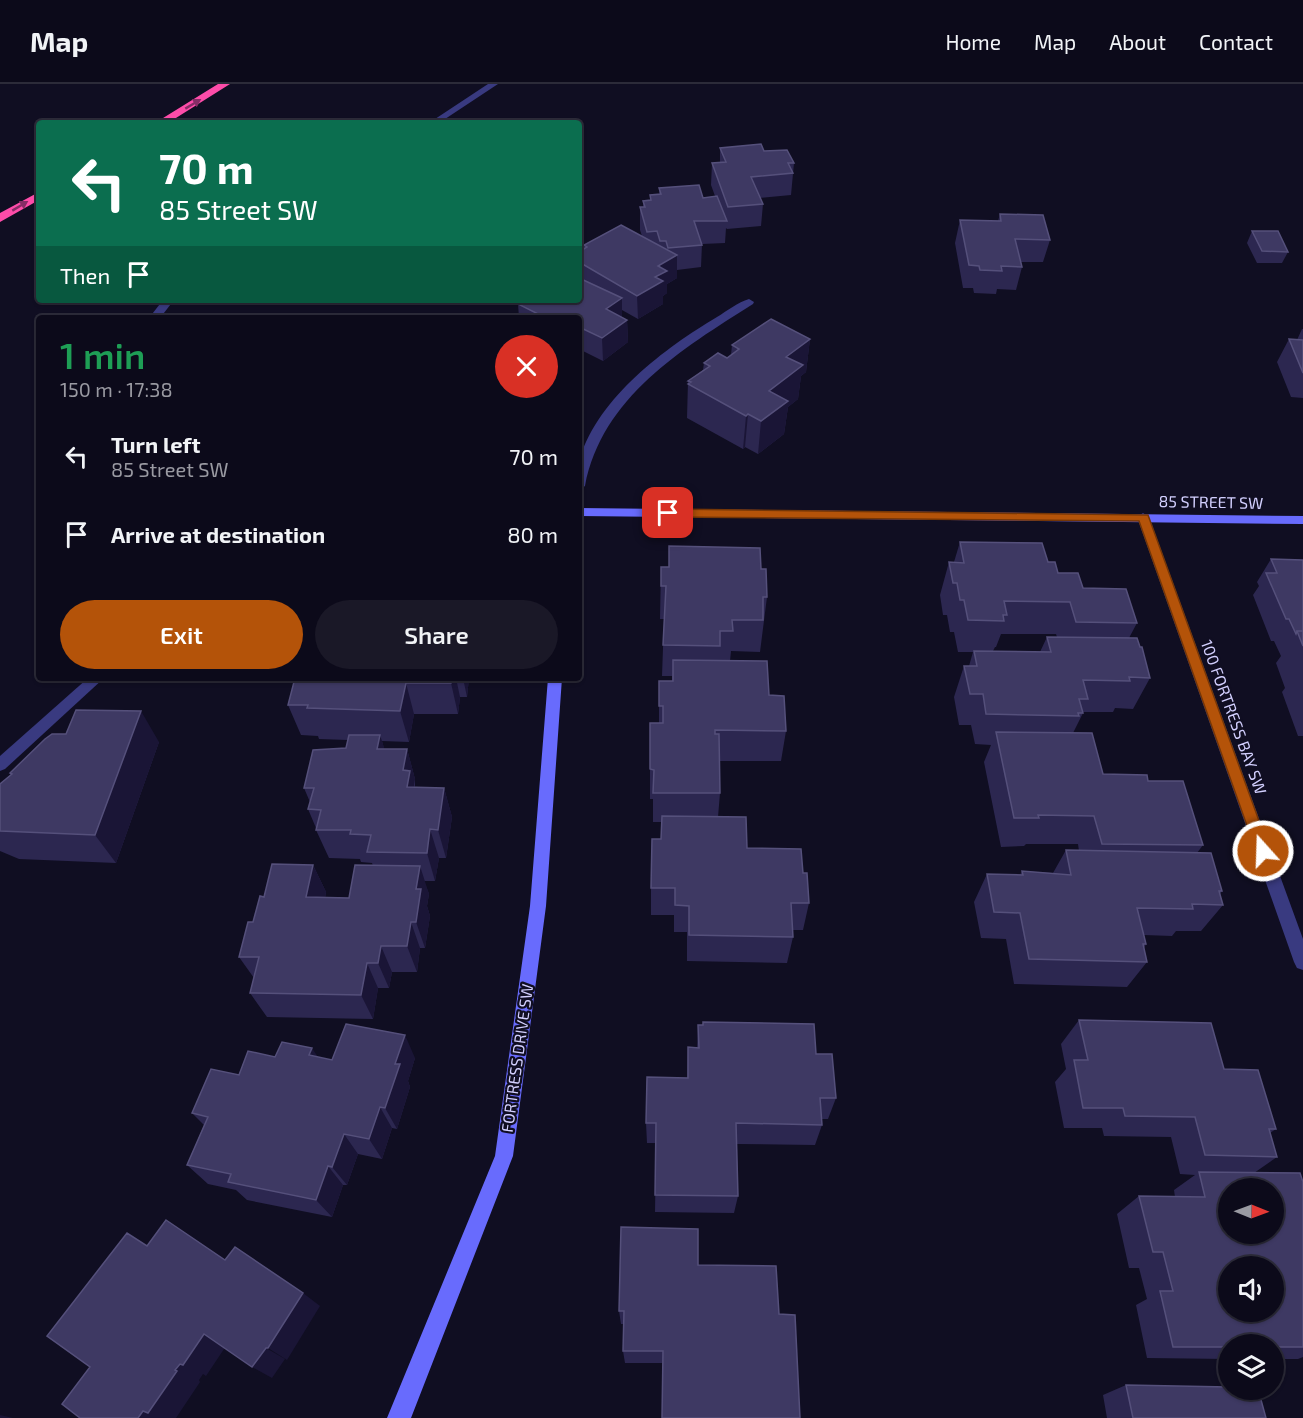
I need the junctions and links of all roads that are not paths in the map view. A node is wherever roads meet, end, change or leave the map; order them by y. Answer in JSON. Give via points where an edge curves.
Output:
{"nodes":[{"id":1,"x":225,"y":84,"type":"edge"},
{"id":2,"x":494,"y":84,"type":"edge"},
{"id":3,"x":165,"y":120,"type":"edge"},
{"id":4,"x":438,"y":120,"type":"edge"},
{"id":5,"x":36,"y":197,"type":"edge"},
{"id":6,"x":0,"y":218,"type":"edge"},
{"id":7,"x":749,"y":302,"type":"dead end"},
{"id":8,"x":166,"y":303,"type":"edge"},
{"id":9,"x":156,"y":315,"type":"edge"},
{"id":10,"x":582,"y":467,"type":"edge"},
{"id":11,"x":582,"y":512,"type":"edge"},
{"id":12,"x":1143,"y":517,"type":"junction"},
{"id":13,"x":1303,"y":520,"type":"edge"},
{"id":14,"x":94,"y":681,"type":"edge"},
{"id":15,"x":555,"y":681,"type":"edge"},
{"id":16,"x":0,"y":765,"type":"edge"},
{"id":17,"x":1303,"y":962,"type":"edge"},
{"id":18,"x":398,"y":1418,"type":"edge"}],
"edges":[{"from":3,"to":1,"type":"highway","one_way":true},
{"from":2,"to":4,"type":"street"},
{"from":6,"to":5,"type":"highway","one_way":true},
{"from":7,"to":10,"type":"street","via":[[681,344],[655,367],[611,412],[588,448]]},
{"from":8,"to":9,"type":"street"},
{"from":11,"to":12,"type":"street","name":"85 STREET SW"},
{"from":12,"to":13,"type":"street","name":"85 STREET SW"},
{"from":12,"to":17,"type":"street","name":"100 FORTRESS BAY SW"},
{"from":14,"to":16,"type":"street"},
{"from":15,"to":18,"type":"street","name":"FORTRESS DRIVE SW","via":[[538,906],[504,1156]]}]}
